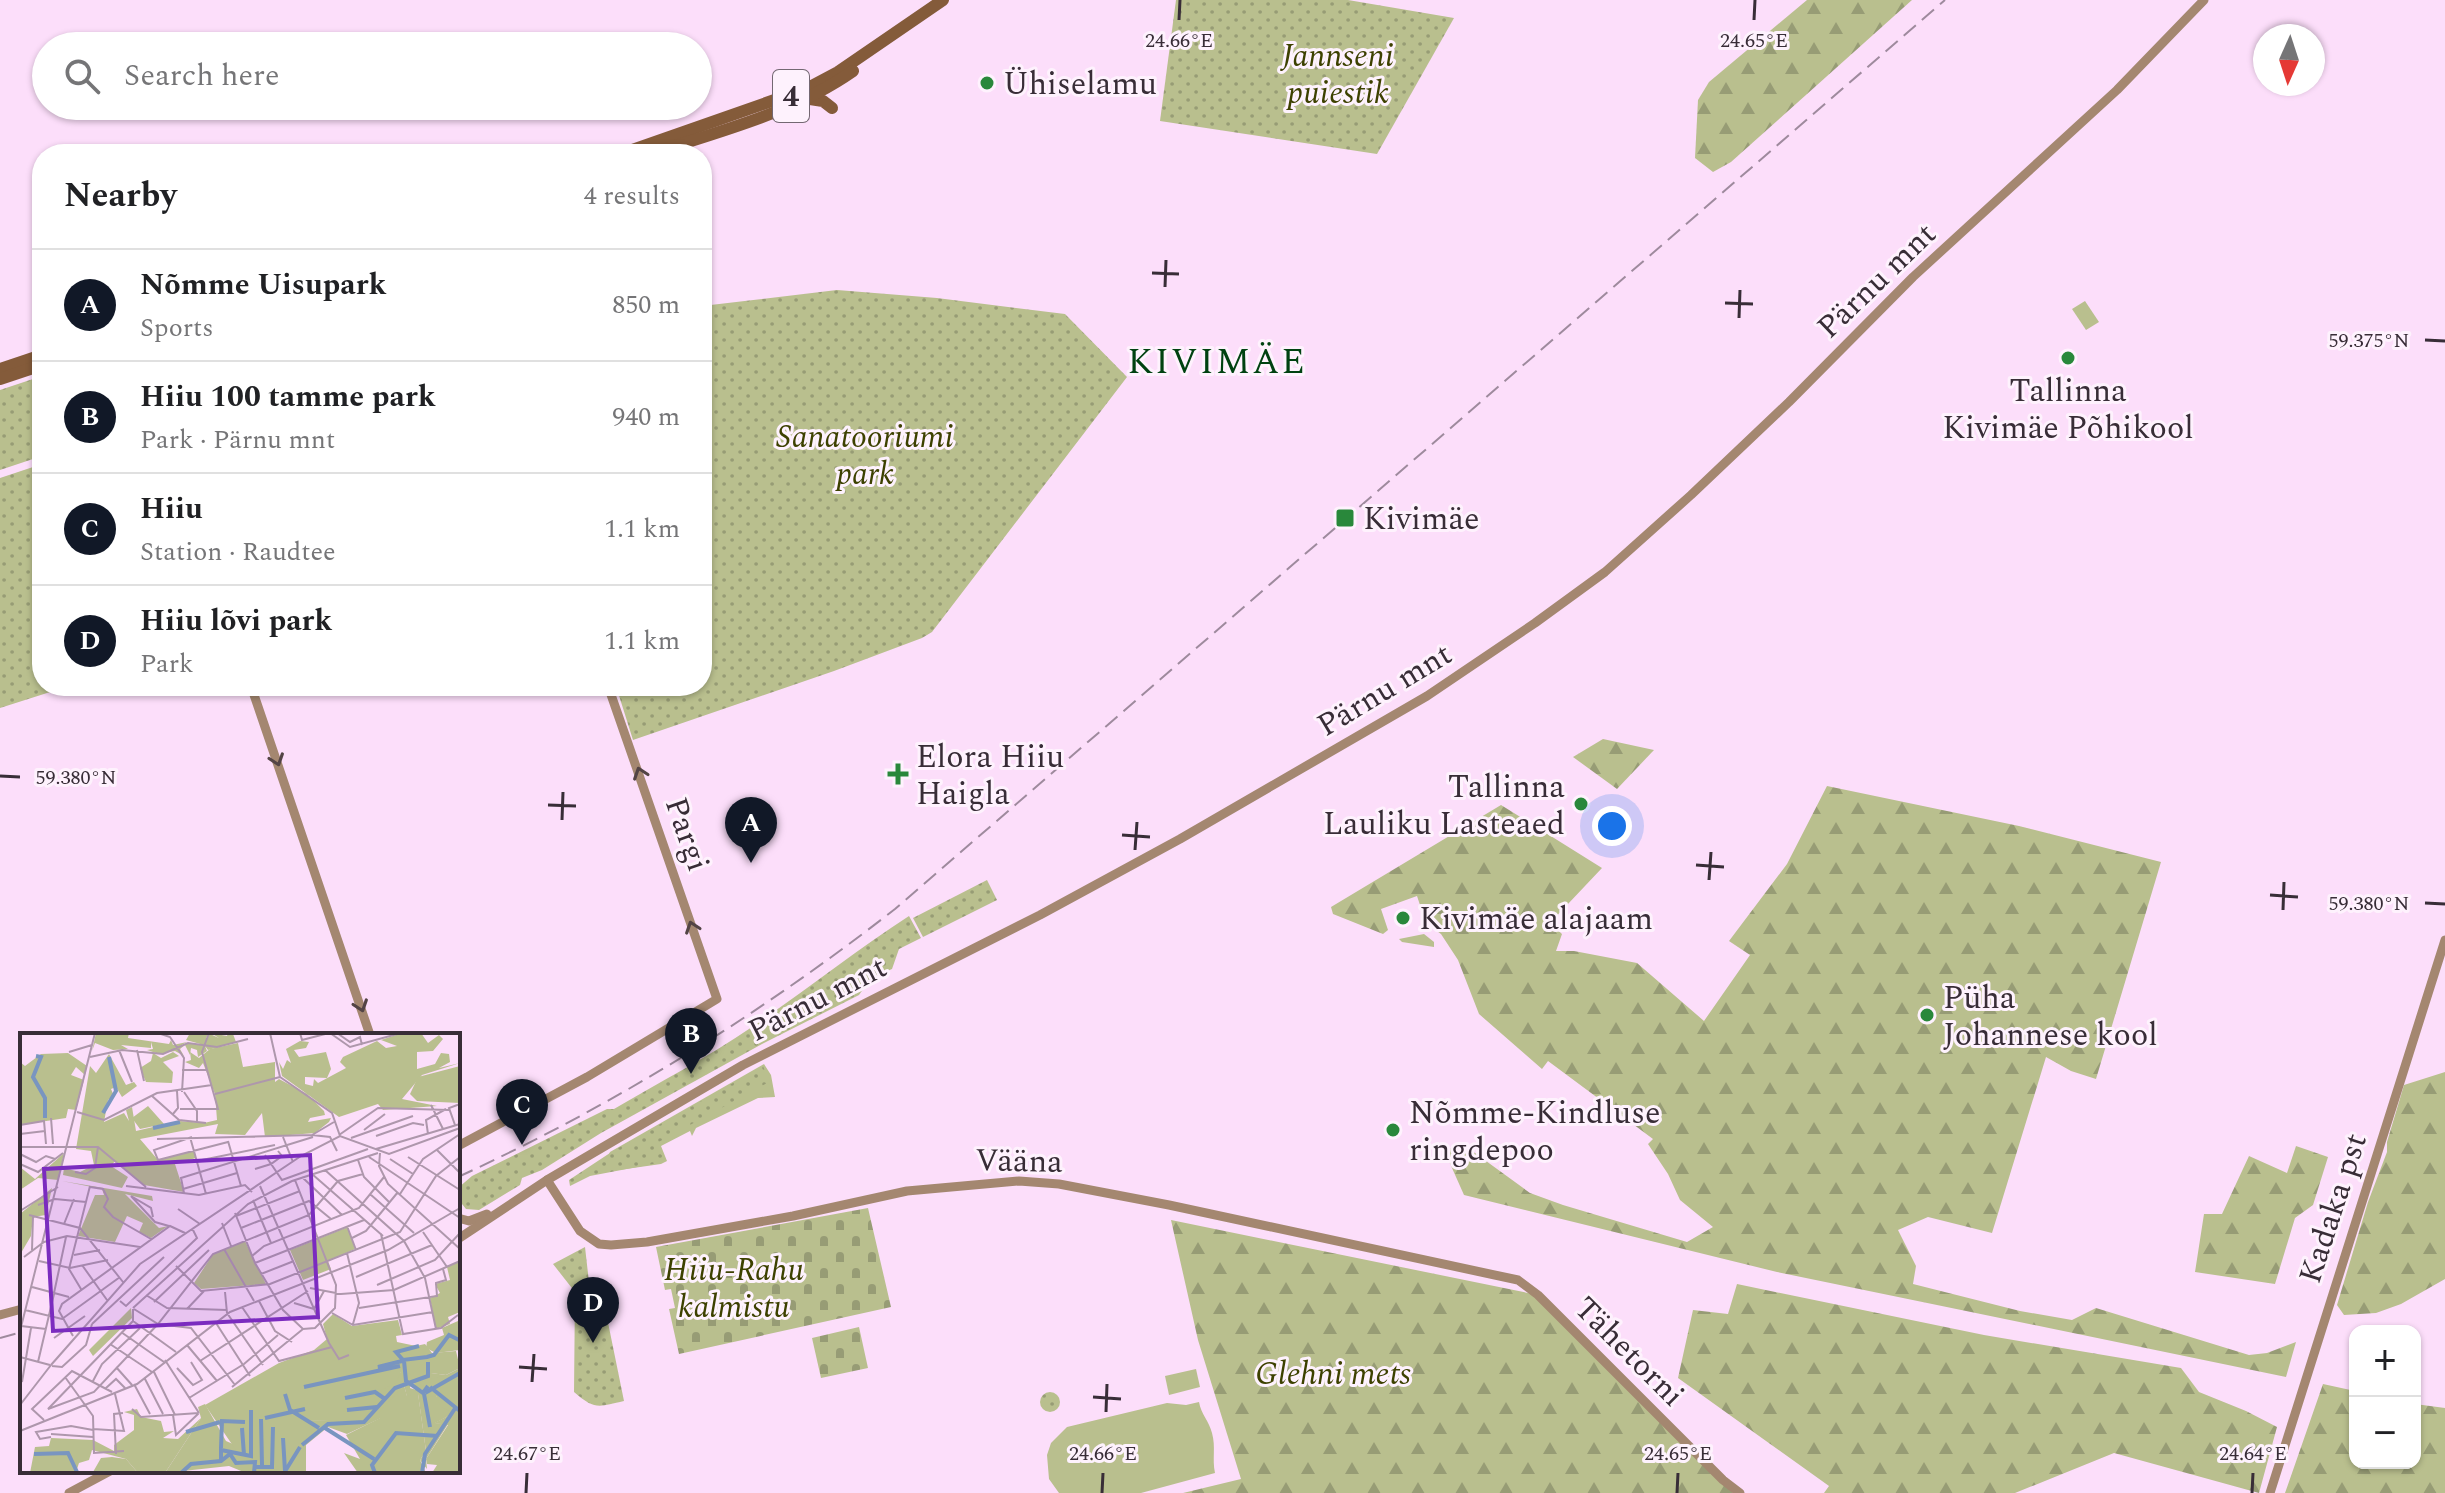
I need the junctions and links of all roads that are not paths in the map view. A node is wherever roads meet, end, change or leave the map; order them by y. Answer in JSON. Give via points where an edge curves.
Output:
{"nodes":[{"id":1,"x":943,"y":0,"type":"edge"},
{"id":2,"x":954,"y":0,"type":"edge"},
{"id":3,"x":2204,"y":0,"type":"edge"},
{"id":4,"x":810,"y":99,"type":"junction"},
{"id":5,"x":832,"y":108,"type":"dead end"},
{"id":6,"x":649,"y":144,"type":"edge"},
{"id":7,"x":679,"y":144,"type":"edge"},
{"id":8,"x":32,"y":358,"type":"edge"},
{"id":9,"x":32,"y":368,"type":"edge"},
{"id":10,"x":0,"y":369,"type":"edge"},
{"id":11,"x":0,"y":379,"type":"edge"},
{"id":12,"x":254,"y":696,"type":"edge"},
{"id":13,"x":611,"y":696,"type":"edge"},
{"id":14,"x":2445,"y":940,"type":"edge"},
{"id":15,"x":369,"y":1033,"type":"edge"},
{"id":16,"x":460,"y":1145,"type":"edge"},
{"id":17,"x":547,"y":1180,"type":"junction"},
{"id":18,"x":498,"y":1212,"type":"junction"},
{"id":19,"x":460,"y":1219,"type":"edge"},
{"id":20,"x":460,"y":1222,"type":"edge"},
{"id":21,"x":468,"y":1232,"type":"junction"},
{"id":22,"x":460,"y":1238,"type":"edge"},
{"id":23,"x":1518,"y":1280,"type":"joint"},
{"id":24,"x":20,"y":1310,"type":"edge"},
{"id":25,"x":0,"y":1315,"type":"edge"},
{"id":26,"x":106,"y":1473,"type":"edge"},
{"id":27,"x":69,"y":1493,"type":"edge"},
{"id":28,"x":1740,"y":1493,"type":"edge"},
{"id":29,"x":2270,"y":1493,"type":"edge"}],
"edges":[{"from":1,"to":6,"type":"highway","number":"4","via":[[806,89]]},
{"from":2,"to":4,"type":"highway","number":"4"},
{"from":3,"to":17,"type":"main road","name":"Pärnu mnt","via":[[2117,90],[1902,287],[1691,495],[1605,572],[1535,623],[1427,696],[1180,839],[743,1065]]},
{"from":4,"to":5,"type":"highway"},
{"from":4,"to":7,"type":"highway","number":"4"},
{"from":8,"to":10,"type":"highway"},
{"from":9,"to":11,"type":"highway"},
{"from":12,"to":15,"type":"main road","one_way":true},
{"from":16,"to":13,"type":"main road","name":"Pargi","one_way":true,"via":[[717,999]]},
{"from":14,"to":29,"type":"main road","name":"Kadaka pst"},
{"from":17,"to":18,"type":"main road","name":"Pärnu mnt"},
{"from":17,"to":23,"type":"main road","name":"Vääna","via":[[580,1231],[599,1244],[647,1242],[907,1191],[1019,1181],[1169,1205]]},
{"from":18,"to":19,"type":"main road"},
{"from":18,"to":21,"type":"main road","name":"Pärnu mnt"},
{"from":20,"to":21,"type":"main road"},
{"from":21,"to":22,"type":"main road","name":"Pärnu mnt"},
{"from":23,"to":28,"type":"main road","name":"Tähetorni"},
{"from":24,"to":25,"type":"main road"},
{"from":26,"to":27,"type":"main road"}]}
